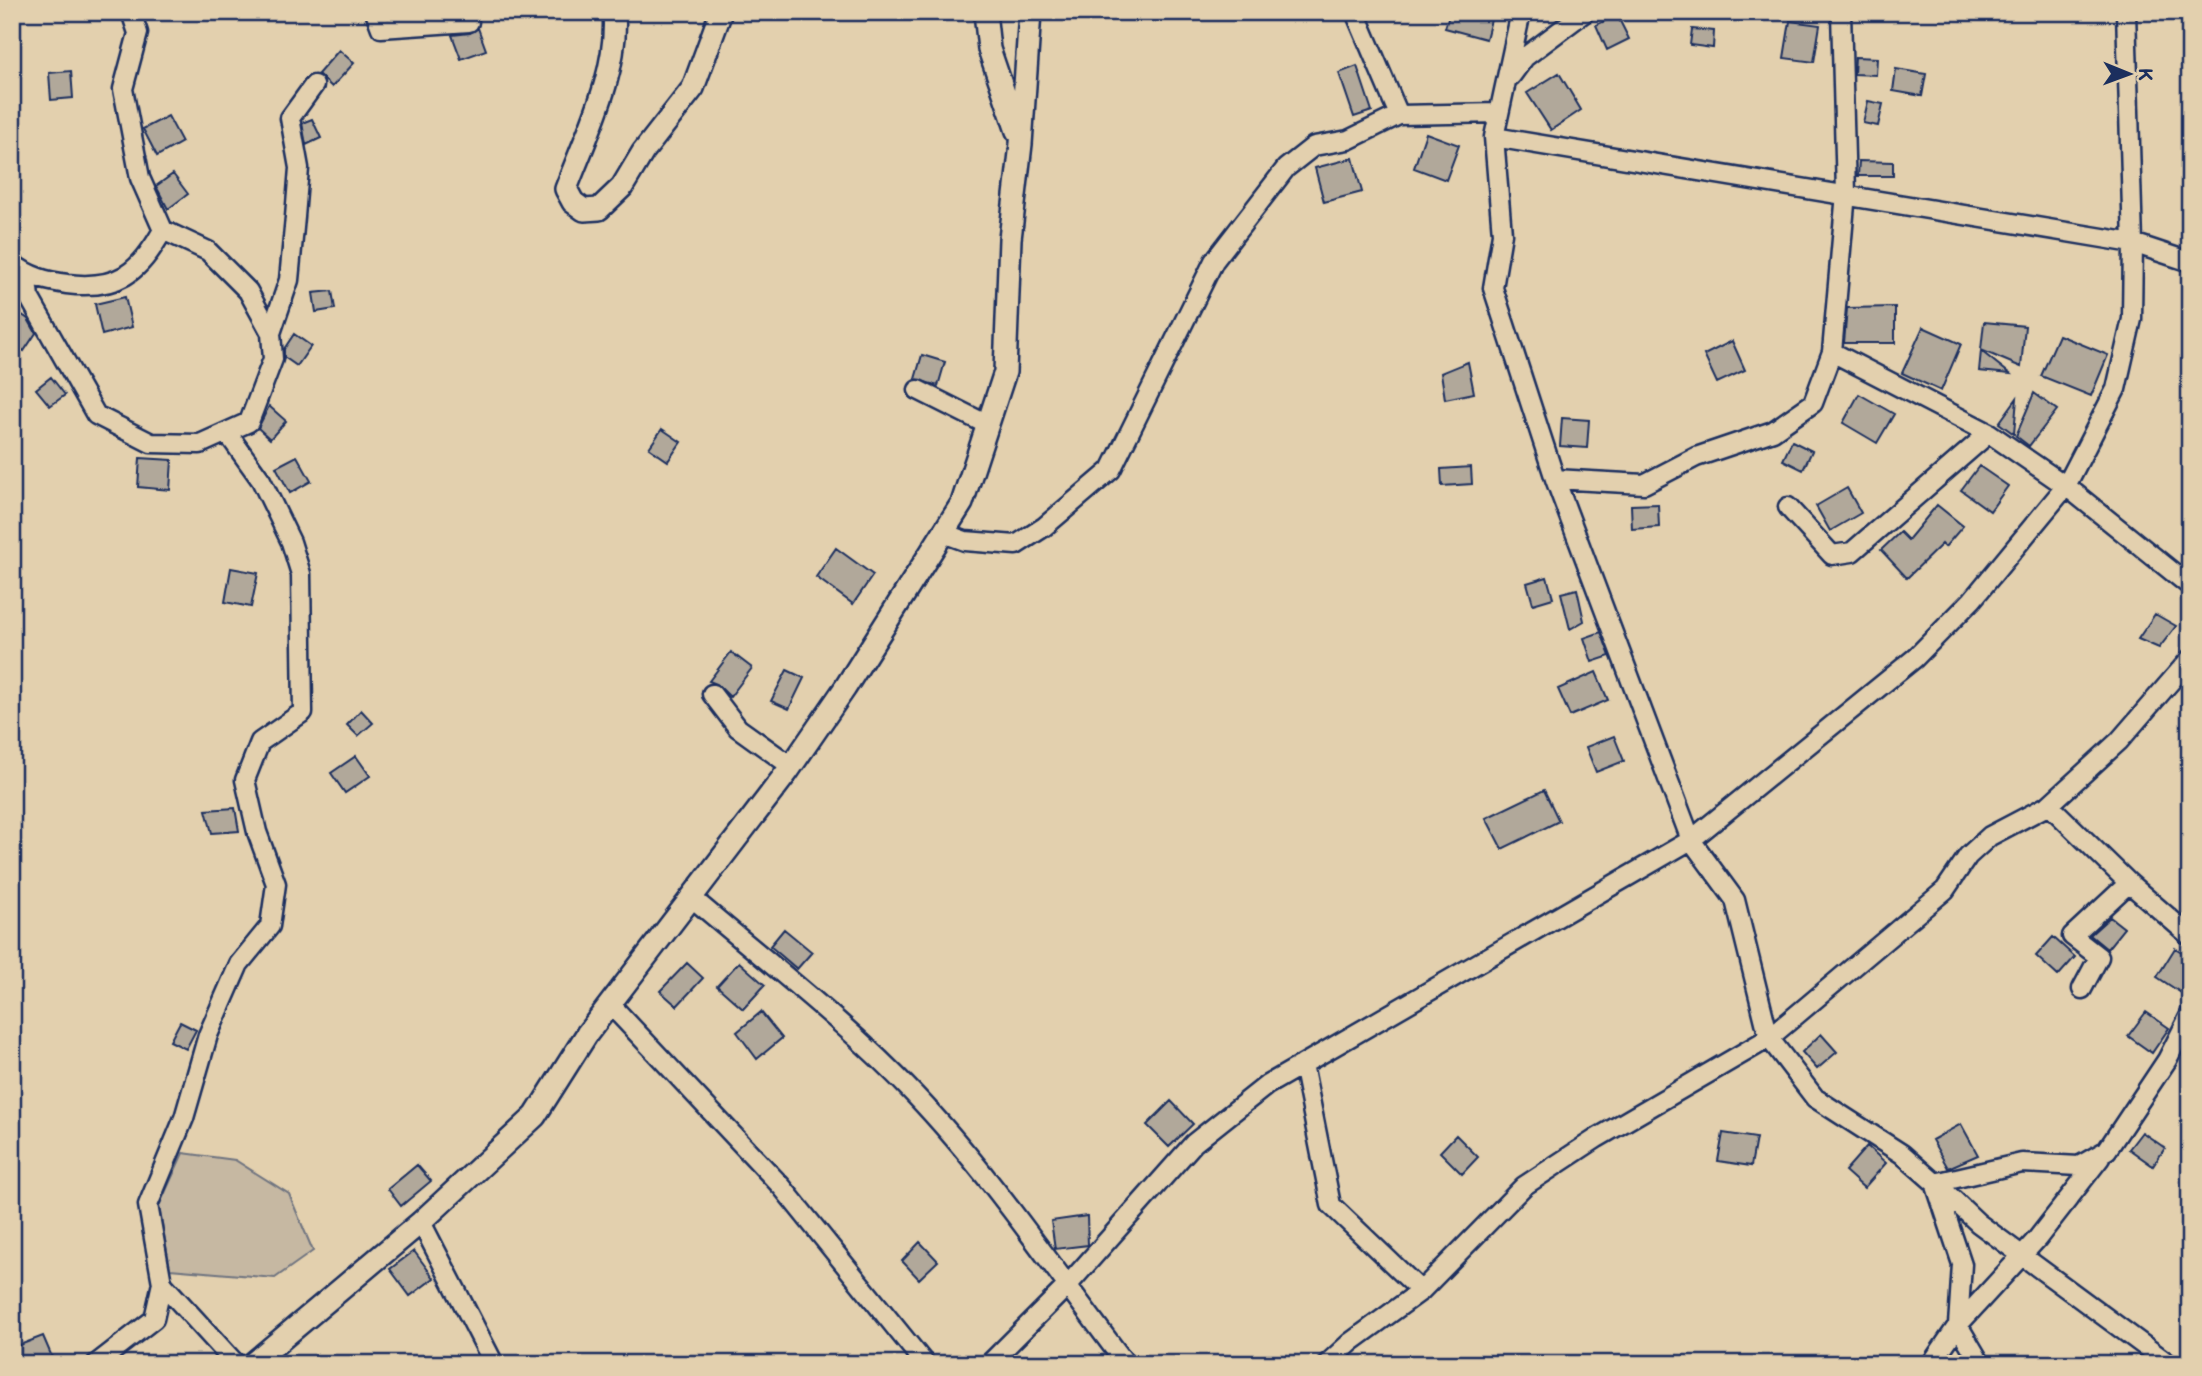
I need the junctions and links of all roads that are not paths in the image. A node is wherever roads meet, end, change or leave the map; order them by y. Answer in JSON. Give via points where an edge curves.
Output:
{"nodes":[{"id":1,"x":131,"y":12,"type":"edge"},
{"id":2,"x":375,"y":12,"type":"edge"},
{"id":3,"x":614,"y":12,"type":"edge"},
{"id":4,"x":721,"y":12,"type":"edge"},
{"id":5,"x":985,"y":12,"type":"edge"},
{"id":6,"x":1030,"y":12,"type":"edge"},
{"id":7,"x":1355,"y":12,"type":"edge"},
{"id":8,"x":1521,"y":12,"type":"edge"},
{"id":9,"x":1585,"y":12,"type":"edge"},
{"id":10,"x":1841,"y":12,"type":"edge"},
{"id":11,"x":2126,"y":12,"type":"edge"},
{"id":12,"x":469,"y":22,"type":"dead end"},
{"id":13,"x":1506,"y":83,"type":"junction"},
{"id":14,"x":314,"y":85,"type":"dead end"},
{"id":15,"x":1499,"y":113,"type":"junction"},
{"id":16,"x":1399,"y":115,"type":"junction"},
{"id":17,"x":1493,"y":137,"type":"junction"},
{"id":18,"x":1021,"y":144,"type":"junction"},
{"id":19,"x":1846,"y":193,"type":"junction"},
{"id":20,"x":163,"y":230,"type":"junction"},
{"id":21,"x":2133,"y":243,"type":"junction"},
{"id":22,"x":2190,"y":262,"type":"edge"},
{"id":23,"x":19,"y":268,"type":"edge"},
{"id":24,"x":271,"y":333,"type":"junction"},
{"id":25,"x":1832,"y":352,"type":"junction"},
{"id":26,"x":918,"y":390,"type":"dead end"},
{"id":27,"x":988,"y":425,"type":"junction"},
{"id":28,"x":1989,"y":433,"type":"junction"},
{"id":29,"x":228,"y":434,"type":"junction"},
{"id":30,"x":1555,"y":479,"type":"junction"},
{"id":31,"x":2066,"y":486,"type":"junction"},
{"id":32,"x":1788,"y":507,"type":"dead end"},
{"id":33,"x":943,"y":533,"type":"junction"},
{"id":34,"x":2190,"y":586,"type":"edge"},
{"id":35,"x":2190,"y":659,"type":"edge"},
{"id":36,"x":712,"y":694,"type":"dead end"},
{"id":37,"x":791,"y":766,"type":"junction"},
{"id":38,"x":2049,"y":805,"type":"junction"},
{"id":39,"x":1691,"y":840,"type":"junction"},
{"id":40,"x":2129,"y":883,"type":"junction"},
{"id":41,"x":691,"y":897,"type":"junction"},
{"id":42,"x":2190,"y":936,"type":"edge"},
{"id":43,"x":2082,"y":989,"type":"dead end"},
{"id":44,"x":610,"y":1004,"type":"junction"},
{"id":45,"x":2190,"y":1015,"type":"edge"},
{"id":46,"x":1769,"y":1038,"type":"junction"},
{"id":47,"x":1303,"y":1065,"type":"junction"},
{"id":48,"x":2107,"y":1150,"type":"junction"},
{"id":49,"x":1935,"y":1183,"type":"junction"},
{"id":50,"x":421,"y":1222,"type":"junction"},
{"id":51,"x":2022,"y":1256,"type":"junction"},
{"id":52,"x":162,"y":1283,"type":"junction"},
{"id":53,"x":1067,"y":1286,"type":"junction"},
{"id":54,"x":1421,"y":1291,"type":"junction"},
{"id":55,"x":1958,"y":1325,"type":"junction"},
{"id":56,"x":96,"y":1364,"type":"edge"},
{"id":57,"x":236,"y":1364,"type":"edge"},
{"id":58,"x":252,"y":1364,"type":"edge"},
{"id":59,"x":494,"y":1364,"type":"edge"},
{"id":60,"x":925,"y":1364,"type":"edge"},
{"id":61,"x":989,"y":1364,"type":"edge"},
{"id":62,"x":1126,"y":1364,"type":"edge"},
{"id":63,"x":1327,"y":1364,"type":"edge"},
{"id":64,"x":1931,"y":1364,"type":"edge"},
{"id":65,"x":1981,"y":1364,"type":"edge"},
{"id":66,"x":2169,"y":1364,"type":"edge"}],
"edges":[{"from":1,"to":20,"type":"street","via":[[138,33],[124,89],[140,178]]},
{"from":2,"to":12,"type":"street","via":[[381,28]]},
{"from":3,"to":4,"type":"street","via":[[617,42],[566,189],[584,210],[599,209],[622,187],[692,88]]},
{"from":5,"to":18,"type":"street","via":[[989,49]]},
{"from":6,"to":18,"type":"street"},
{"from":7,"to":16,"type":"street"},
{"from":8,"to":13,"type":"street"},
{"from":9,"to":13,"type":"street","via":[[1525,57]]},
{"from":10,"to":19,"type":"street"},
{"from":11,"to":21,"type":"street"},
{"from":13,"to":15,"type":"street"},
{"from":14,"to":24,"type":"street","via":[[290,118],[299,167],[295,216],[289,280]]},
{"from":15,"to":16,"type":"street"},
{"from":15,"to":17,"type":"street"},
{"from":16,"to":33,"type":"street","via":[[1348,140],[1314,146],[1286,168],[1214,261],[1111,470],[1016,545],[965,541]]},
{"from":17,"to":19,"type":"street"},
{"from":17,"to":30,"type":"street","via":[[1502,234],[1493,288]]},
{"from":18,"to":27,"type":"street","via":[[1010,239],[1006,372]]},
{"from":19,"to":21,"type":"street"},
{"from":19,"to":25,"type":"street"},
{"from":20,"to":23,"type":"street","via":[[150,254],[119,280],[96,287],[46,281]]},
{"from":20,"to":24,"type":"street","via":[[208,251],[248,291]]},
{"from":21,"to":22,"type":"street"},
{"from":21,"to":31,"type":"street","via":[[2132,319],[2116,389]]},
{"from":23,"to":29,"type":"street","via":[[29,297],[96,415],[151,443],[200,444]]},
{"from":24,"to":29,"type":"street","via":[[273,359],[262,394],[249,422]]},
{"from":25,"to":28,"type":"street"},
{"from":25,"to":30,"type":"street","via":[[1813,403],[1773,431],[1696,457],[1644,484]]},
{"from":26,"to":27,"type":"street"},
{"from":27,"to":33,"type":"street","via":[[962,503]]},
{"from":28,"to":31,"type":"street"},
{"from":28,"to":32,"type":"street","via":[[1852,552],[1832,555]]},
{"from":29,"to":52,"type":"street","via":[[261,480],[301,574],[303,712],[260,742],[245,780],[276,884],[270,926],[239,964],[208,1035],[184,1118],[148,1205]]},
{"from":30,"to":39,"type":"street"},
{"from":31,"to":34,"type":"street"},
{"from":31,"to":39,"type":"street","via":[[1972,600],[1915,658]]},
{"from":33,"to":37,"type":"street"},
{"from":35,"to":38,"type":"street","via":[[2119,741]]},
{"from":36,"to":37,"type":"street","via":[[738,727]]},
{"from":37,"to":41,"type":"street"},
{"from":38,"to":40,"type":"street"},
{"from":38,"to":46,"type":"street","via":[[1990,836],[1968,856],[1945,891]]},
{"from":39,"to":46,"type":"street","via":[[1735,900]]},
{"from":39,"to":47,"type":"street"},
{"from":40,"to":42,"type":"street"},
{"from":40,"to":43,"type":"street","via":[[2071,936],[2099,957]]},
{"from":41,"to":44,"type":"street"},
{"from":41,"to":53,"type":"street","via":[[838,1020],[915,1095],[992,1185]]},
{"from":44,"to":50,"type":"street","via":[[535,1116]]},
{"from":44,"to":60,"type":"street","via":[[782,1187]]},
{"from":45,"to":48,"type":"street","via":[[2167,1060]]},
{"from":46,"to":49,"type":"street","via":[[1815,1098],[1902,1154]]},
{"from":46,"to":54,"type":"street","via":[[1524,1186]]},
{"from":47,"to":53,"type":"street","via":[[1266,1085],[1194,1143]]},
{"from":47,"to":54,"type":"street","via":[[1331,1205]]},
{"from":48,"to":49,"type":"street","via":[[2079,1166],[2022,1163]]},
{"from":48,"to":51,"type":"street"},
{"from":49,"to":51,"type":"street"},
{"from":49,"to":55,"type":"street","via":[[1962,1265]]},
{"from":50,"to":58,"type":"street"},
{"from":50,"to":59,"type":"street"},
{"from":51,"to":55,"type":"street"},
{"from":51,"to":66,"type":"street"},
{"from":52,"to":56,"type":"street","via":[[154,1319]]},
{"from":52,"to":57,"type":"street"},
{"from":53,"to":61,"type":"street"},
{"from":53,"to":62,"type":"street"},
{"from":54,"to":63,"type":"street"},
{"from":55,"to":64,"type":"street"},
{"from":55,"to":65,"type":"street"}]}
